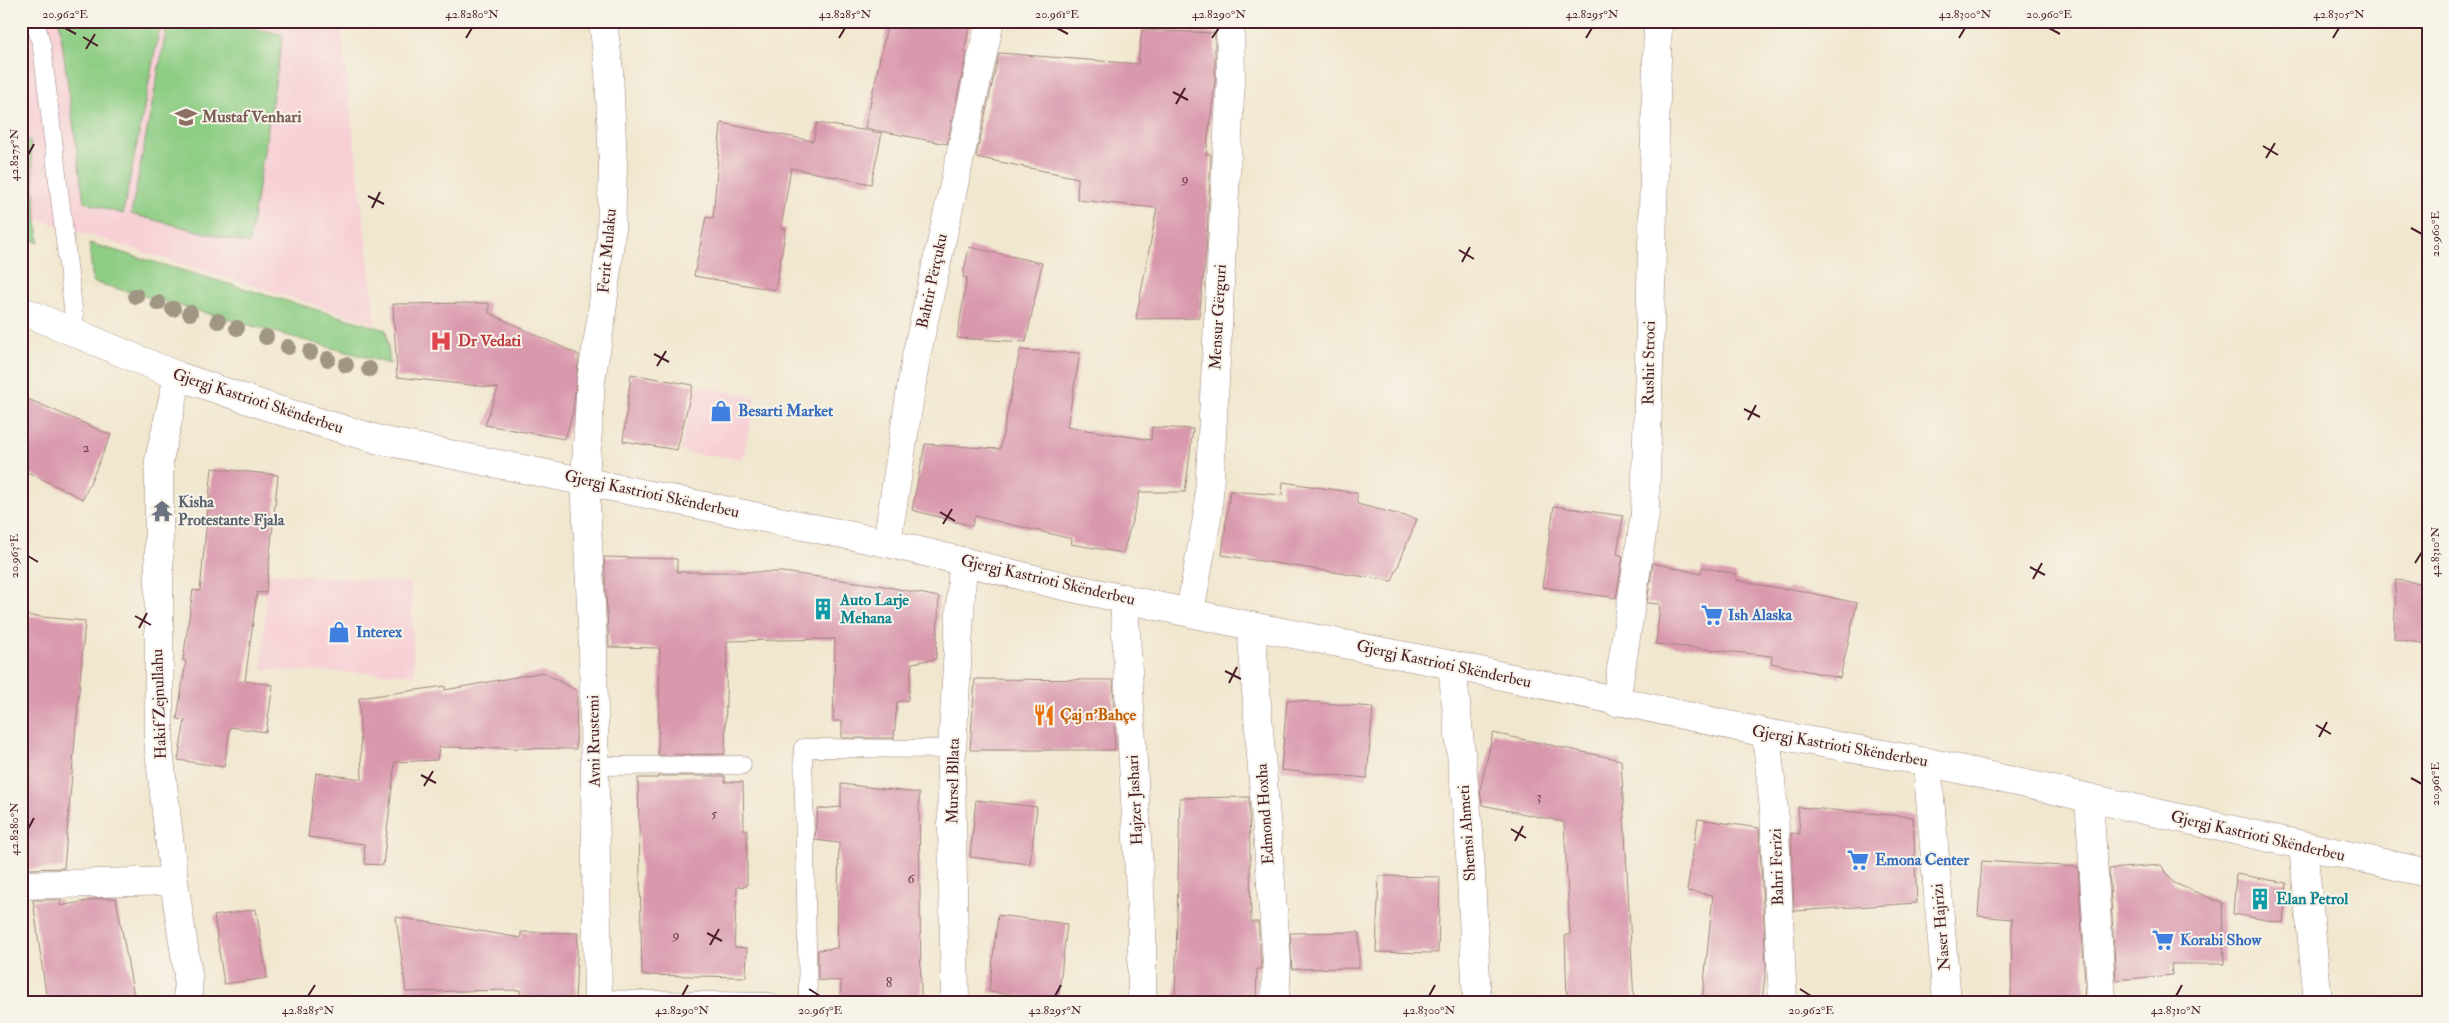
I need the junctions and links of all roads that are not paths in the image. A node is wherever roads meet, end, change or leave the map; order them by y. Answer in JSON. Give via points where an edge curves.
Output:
{"nodes":[{"id":1,"x":35,"y":21,"type":"edge"},
{"id":2,"x":603,"y":21,"type":"edge"},
{"id":3,"x":990,"y":21,"type":"edge"},
{"id":4,"x":1230,"y":21,"type":"edge"},
{"id":5,"x":1658,"y":21,"type":"edge"},
{"id":6,"x":21,"y":310,"type":"edge"},
{"id":7,"x":76,"y":333,"type":"junction"},
{"id":8,"x":178,"y":376,"type":"junction"},
{"id":9,"x":585,"y":480,"type":"junction"},
{"id":10,"x":887,"y":543,"type":"junction"},
{"id":11,"x":963,"y":562,"type":"junction"},
{"id":12,"x":1124,"y":598,"type":"junction"},
{"id":13,"x":1190,"y":612,"type":"junction"},
{"id":14,"x":1251,"y":626,"type":"junction"},
{"id":15,"x":1452,"y":665,"type":"junction"},
{"id":16,"x":1616,"y":702,"type":"junction"},
{"id":17,"x":1766,"y":733,"type":"junction"},
{"id":18,"x":952,"y":749,"type":"junction"},
{"id":19,"x":1927,"y":762,"type":"junction"},
{"id":20,"x":742,"y":765,"type":"dead end"},
{"id":21,"x":595,"y":766,"type":"junction"},
{"id":22,"x":2089,"y":798,"type":"junction"},
{"id":23,"x":2304,"y":846,"type":"junction"},
{"id":24,"x":2428,"y":873,"type":"edge"},
{"id":25,"x":174,"y":881,"type":"junction"},
{"id":26,"x":21,"y":885,"type":"edge"},
{"id":27,"x":808,"y":999,"type":"dead end"},
{"id":28,"x":598,"y":1001,"type":"edge"},
{"id":29,"x":188,"y":1002,"type":"edge"},
{"id":30,"x":769,"y":1002,"type":"edge"},
{"id":31,"x":955,"y":1002,"type":"edge"},
{"id":32,"x":1142,"y":1002,"type":"edge"},
{"id":33,"x":1275,"y":1002,"type":"edge"},
{"id":34,"x":1477,"y":1002,"type":"edge"},
{"id":35,"x":1783,"y":1002,"type":"edge"},
{"id":36,"x":1947,"y":1002,"type":"edge"},
{"id":37,"x":2102,"y":1002,"type":"edge"},
{"id":38,"x":2318,"y":1002,"type":"edge"}],
"edges":[{"from":1,"to":7,"type":"lane","via":[[42,47]]},
{"from":2,"to":9,"type":"street","name":"Ferit Mulaku","via":[[613,166],[611,233],[591,379]]},
{"from":3,"to":10,"type":"street","name":"Bahtir Përçuku","via":[[916,357]]},
{"from":4,"to":13,"type":"street","name":"Mensur Gërguri","via":[[1231,77],[1208,512]]},
{"from":5,"to":16,"type":"street","name":"Rushit Stroci","via":[[1645,514]]},
{"from":6,"to":7,"type":"street","name":"Gjergj Kastrioti Skënderbeu"},
{"from":7,"to":8,"type":"street","name":"Gjergj Kastrioti Skënderbeu"},
{"from":8,"to":9,"type":"street","name":"Gjergj Kastrioti Skënderbeu","via":[[380,440]]},
{"from":8,"to":25,"type":"street","name":"Hakif Zejnullahu","via":[[159,460],[157,638],[159,750]]},
{"from":9,"to":10,"type":"street","name":"Gjergj Kastrioti Skënderbeu"},
{"from":9,"to":21,"type":"street","name":"Avni Rrustemi"},
{"from":10,"to":11,"type":"street","name":"Gjergj Kastrioti Skënderbeu"},
{"from":11,"to":12,"type":"street","name":"Gjergj Kastrioti Skënderbeu"},
{"from":11,"to":18,"type":"street","name":"Mursel Bllata"},
{"from":12,"to":13,"type":"street","name":"Gjergj Kastrioti Skënderbeu"},
{"from":12,"to":32,"type":"street","name":"Hajzer Jashari","via":[[1142,928]]},
{"from":13,"to":14,"type":"street","name":"Gjergj Kastrioti Skënderbeu"},
{"from":14,"to":15,"type":"street","name":"Gjergj Kastrioti Skënderbeu"},
{"from":14,"to":33,"type":"street","name":"Edmond Hoxha","via":[[1277,961]]},
{"from":15,"to":16,"type":"street","name":"Gjergj Kastrioti Skënderbeu"},
{"from":15,"to":34,"type":"street","name":"Shemsi Ahmeti","via":[[1469,832]]},
{"from":16,"to":17,"type":"street","name":"Gjergj Kastrioti Skënderbeu"},
{"from":17,"to":19,"type":"street","name":"Gjergj Kastrioti Skënderbeu"},
{"from":17,"to":35,"type":"street","name":"Bahri Ferizi","via":[[1774,810]]},
{"from":18,"to":27,"type":"lane","via":[[803,748]]},
{"from":18,"to":31,"type":"street","name":"Mursel Bllata"},
{"from":19,"to":22,"type":"street","name":"Gjergj Kastrioti Skënderbeu"},
{"from":19,"to":36,"type":"street","name":"Naser Hajrizi"},
{"from":20,"to":21,"type":"lane"},
{"from":21,"to":28,"type":"street","name":"Avni Rrustemi"},
{"from":22,"to":23,"type":"street","name":"Gjergj Kastrioti Skënderbeu"},
{"from":22,"to":37,"type":"street"},
{"from":23,"to":24,"type":"street","name":"Gjergj Kastrioti Skënderbeu"},
{"from":23,"to":38,"type":"street"},
{"from":25,"to":26,"type":"street"},
{"from":25,"to":29,"type":"street","name":"Hakif Zejnullahu","via":[[188,975]]},
{"from":28,"to":30,"type":"lane"}]}
